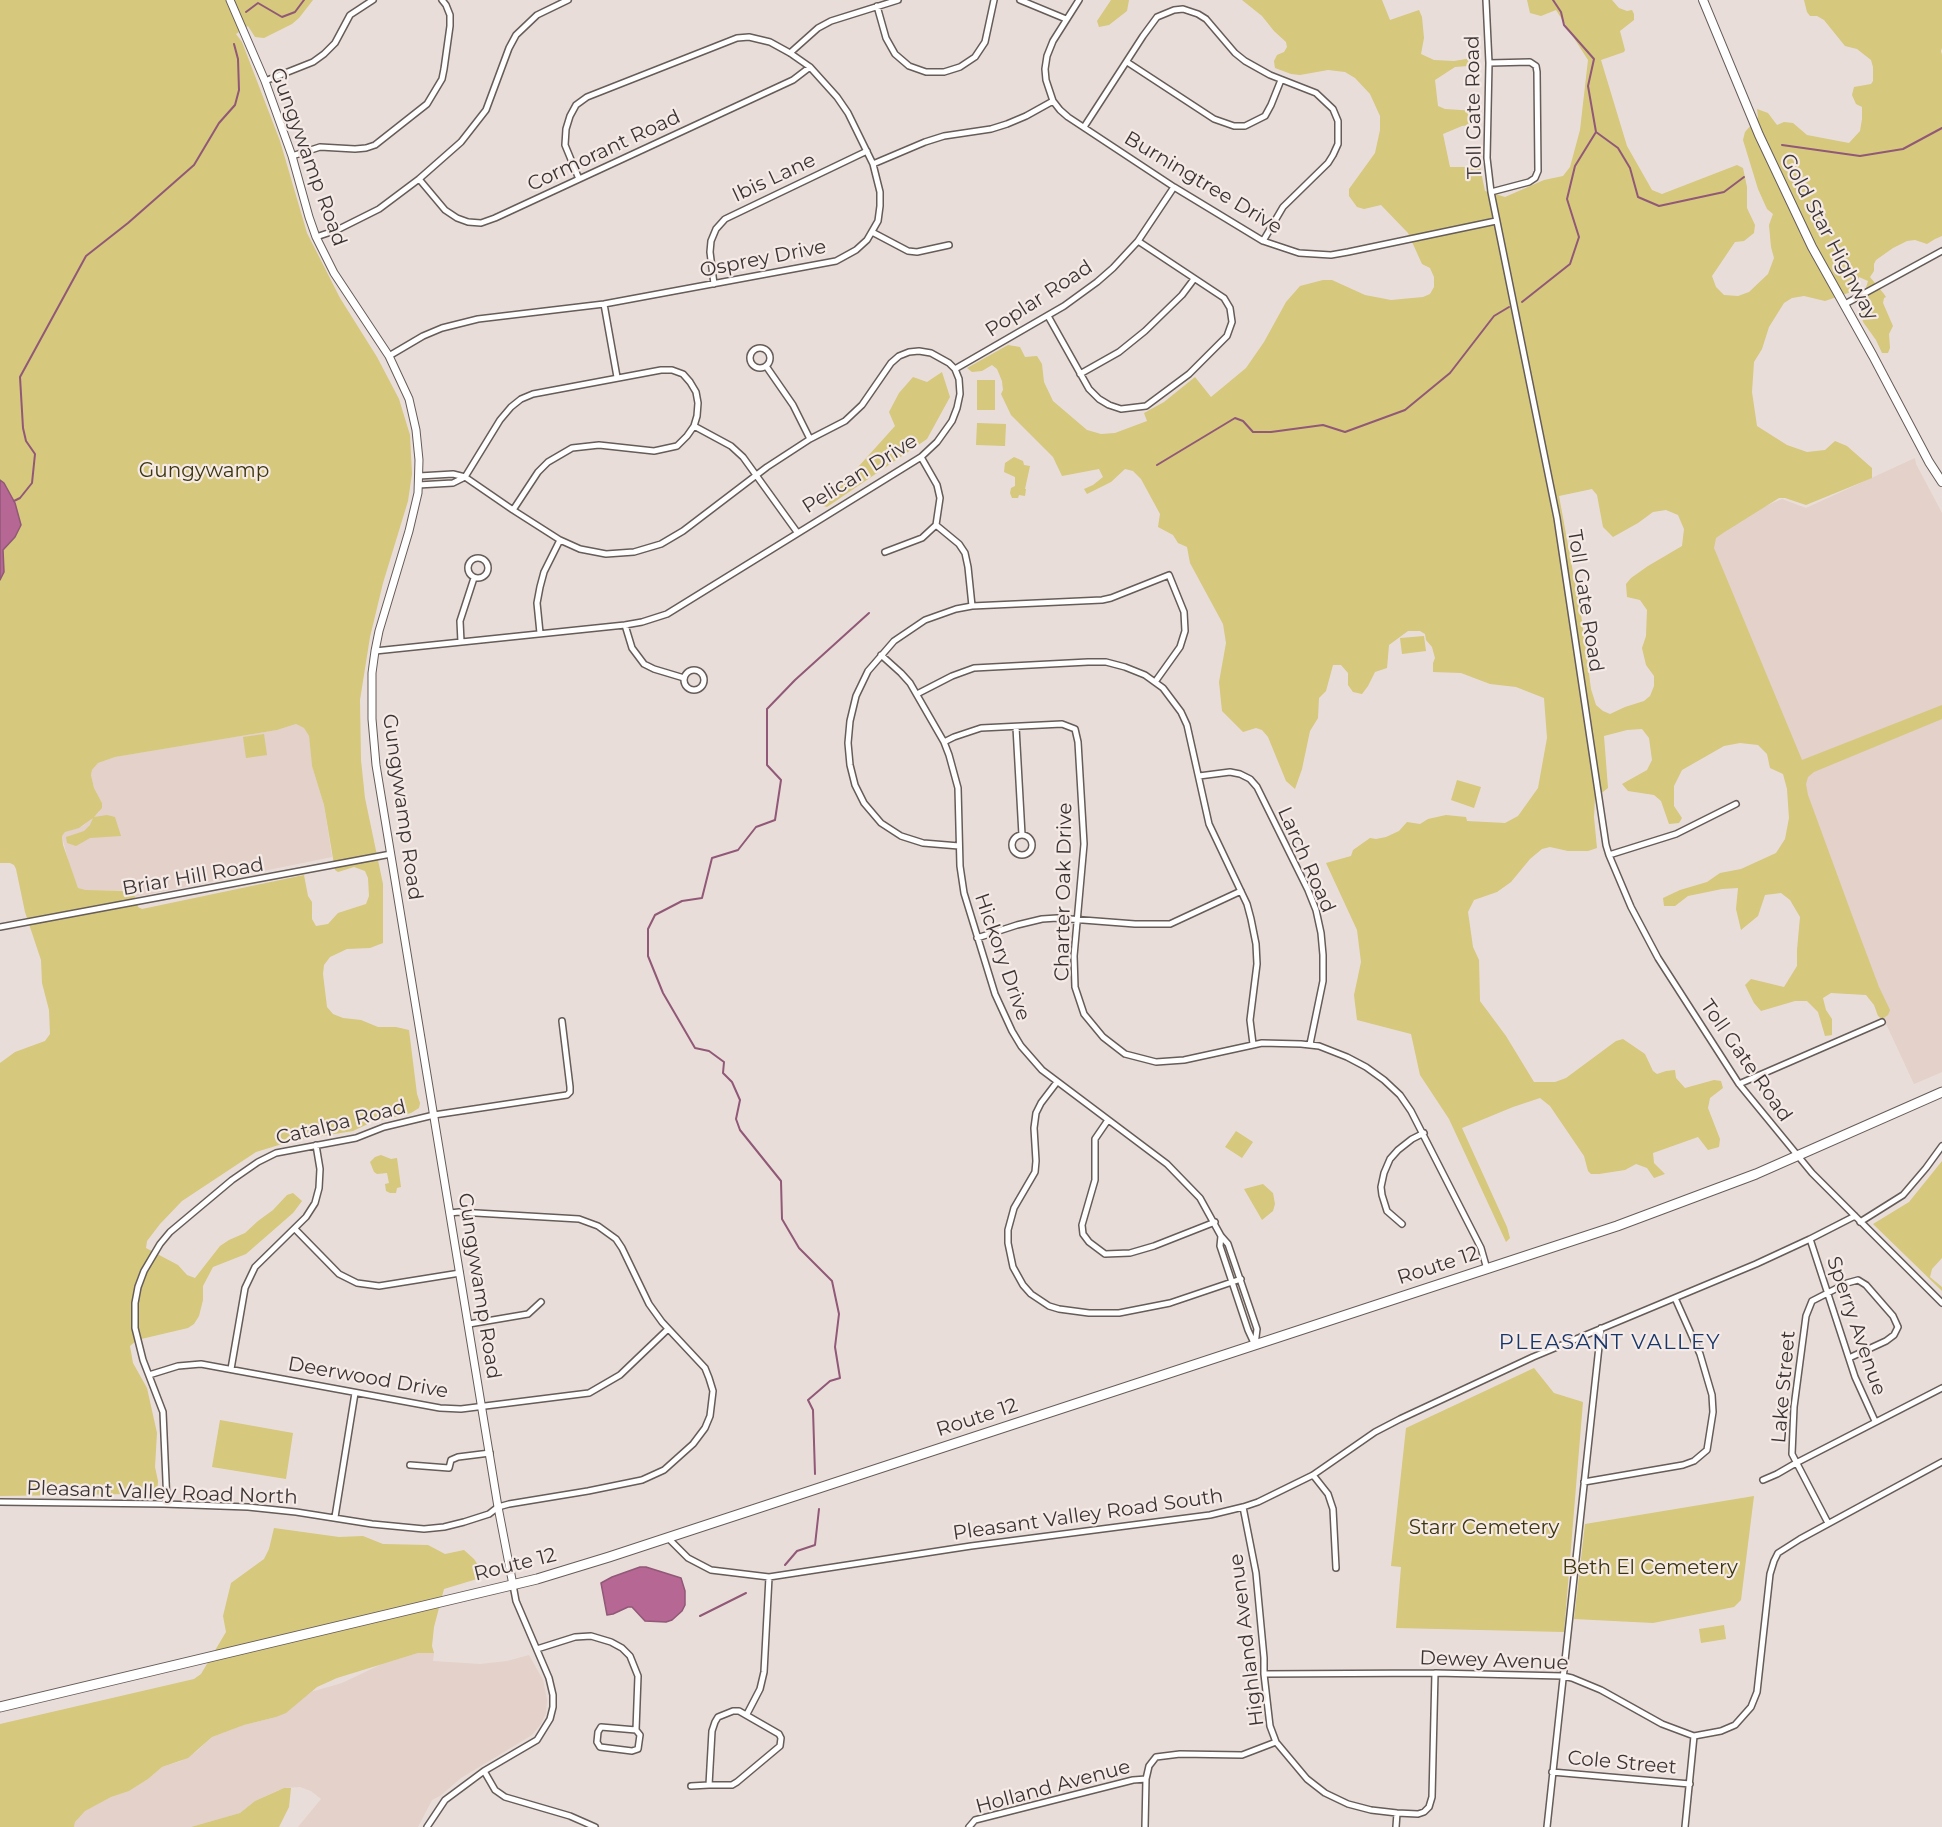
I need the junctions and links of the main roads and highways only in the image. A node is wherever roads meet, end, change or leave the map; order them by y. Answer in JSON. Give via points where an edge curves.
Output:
{"nodes":[{"id":1,"x":1703,"y":0,"type":"edge"},
{"id":2,"x":1942,"y":482,"type":"edge"},
{"id":3,"x":1942,"y":1092,"type":"edge"},
{"id":4,"x":0,"y":1707,"type":"edge"}],
"edges":[{"from":1,"to":2,"type":"main road","name":"Gold Star Highway","via":[[1775,171],[1812,247]]},
{"from":3,"to":4,"type":"highway","name":"Route 12","via":[[1751,1176],[1662,1209],[578,1567]]}]}
